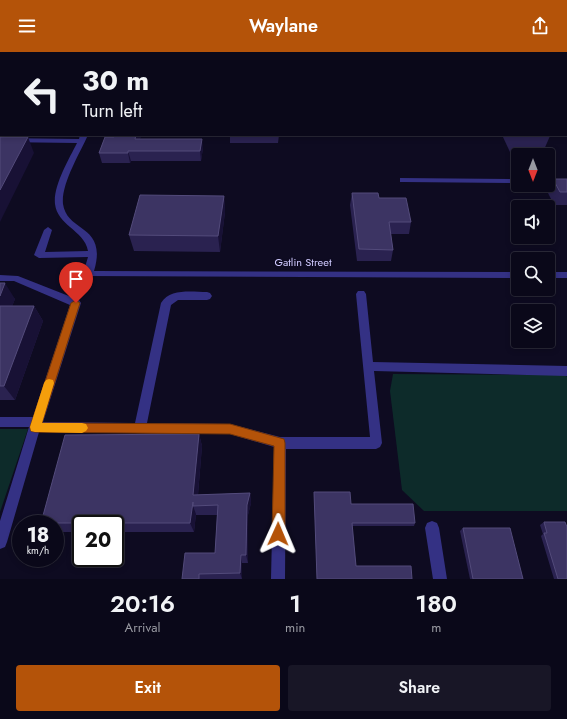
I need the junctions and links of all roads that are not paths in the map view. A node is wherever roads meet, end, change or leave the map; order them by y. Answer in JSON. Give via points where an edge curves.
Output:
{"nodes":[{"id":1,"x":53,"y":138,"type":"edge"},
{"id":2,"x":83,"y":138,"type":"edge"},
{"id":3,"x":0,"y":140,"type":"edge"},
{"id":4,"x":403,"y":180,"type":"dead end"},
{"id":5,"x":511,"y":180,"type":"edge"},
{"id":6,"x":555,"y":180,"type":"edge"},
{"id":7,"x":567,"y":181,"type":"edge"},
{"id":8,"x":48,"y":230,"type":"dead end"},
{"id":9,"x":93,"y":254,"type":"junction"},
{"id":10,"x":511,"y":275,"type":"edge"},
{"id":11,"x":555,"y":275,"type":"edge"},
{"id":12,"x":567,"y":275,"type":"edge"},
{"id":13,"x":0,"y":278,"type":"edge"},
{"id":14,"x":361,"y":294,"type":"dead end"},
{"id":15,"x":207,"y":296,"type":"dead end"},
{"id":16,"x":368,"y":366,"type":"junction"},
{"id":17,"x":567,"y":371,"type":"edge"},
{"id":18,"x":0,"y":422,"type":"edge"},
{"id":19,"x":36,"y":424,"type":"junction"},
{"id":20,"x":140,"y":428,"type":"junction"},
{"id":21,"x":280,"y":443,"type":"junction"},
{"id":22,"x":432,"y":528,"type":"dead end"},
{"id":23,"x":0,"y":542,"type":"edge"},
{"id":24,"x":278,"y":579,"type":"edge"},
{"id":25,"x":440,"y":579,"type":"edge"}],
"edges":[{"from":1,"to":2,"type":"street","via":[[70,141]]},
{"from":1,"to":3,"type":"street"},
{"from":2,"to":9,"type":"street","via":[[61,188],[59,204],[66,218],[87,238]]},
{"from":4,"to":5,"type":"street"},
{"from":6,"to":7,"type":"street"},
{"from":8,"to":9,"type":"street","via":[[39,255]]},
{"from":9,"to":10,"type":"street","name":"Gatlin Street","via":[[88,274]]},
{"from":11,"to":12,"type":"street"},
{"from":13,"to":19,"type":"street","via":[[15,278],[76,303]]},
{"from":14,"to":16,"type":"street"},
{"from":15,"to":20,"type":"street","via":[[176,296],[166,304]]},
{"from":16,"to":17,"type":"street"},
{"from":16,"to":21,"type":"street","via":[[376,443]]},
{"from":18,"to":19,"type":"street"},
{"from":19,"to":20,"type":"street"},
{"from":19,"to":23,"type":"street"},
{"from":20,"to":21,"type":"street","via":[[230,429]]},
{"from":21,"to":24,"type":"street"},
{"from":22,"to":25,"type":"street"}]}
